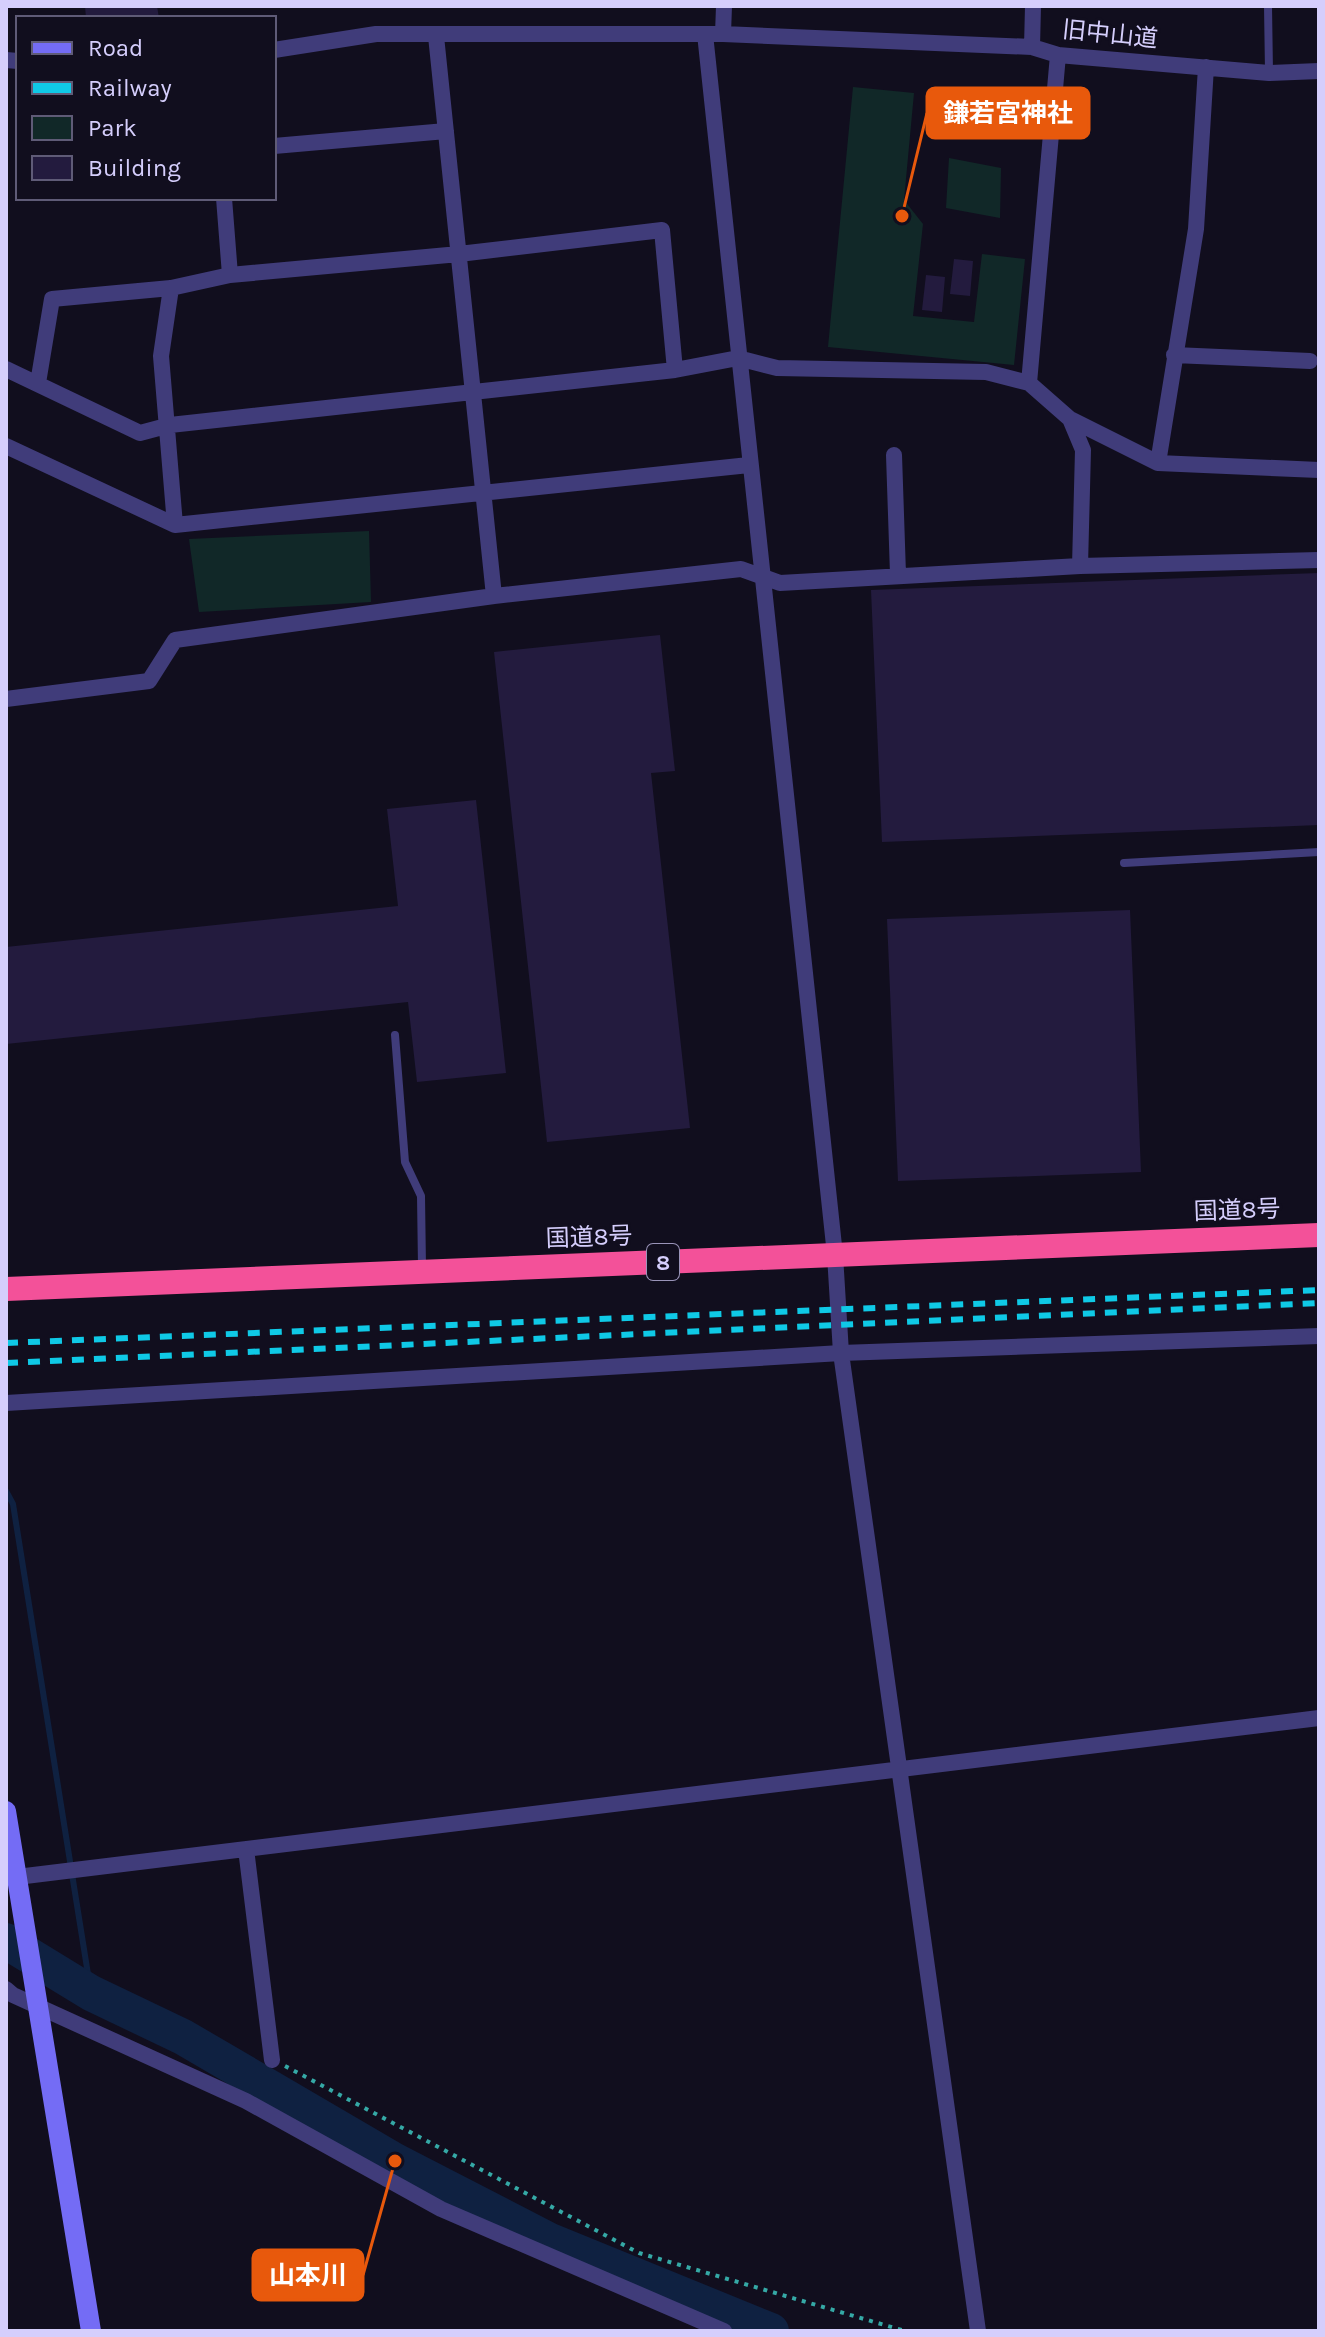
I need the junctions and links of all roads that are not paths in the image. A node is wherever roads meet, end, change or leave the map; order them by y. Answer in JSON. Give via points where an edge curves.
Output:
{"nodes":[{"id":1,"x":724,"y":6,"type":"edge"},
{"id":2,"x":1033,"y":6,"type":"edge"},
{"id":3,"x":1268,"y":6,"type":"edge"},
{"id":4,"x":705,"y":34,"type":"junction"},
{"id":5,"x":723,"y":34,"type":"junction"},
{"id":6,"x":436,"y":36,"type":"junction"},
{"id":7,"x":1032,"y":47,"type":"junction"},
{"id":8,"x":276,"y":50,"type":"edge"},
{"id":9,"x":1058,"y":55,"type":"junction"},
{"id":10,"x":1206,"y":67,"type":"junction"},
{"id":11,"x":1319,"y":71,"type":"edge"},
{"id":12,"x":1269,"y":73,"type":"junction"},
{"id":13,"x":446,"y":131,"type":"junction"},
{"id":14,"x":276,"y":146,"type":"edge"},
{"id":15,"x":224,"y":200,"type":"edge"},
{"id":16,"x":459,"y":254,"type":"junction"},
{"id":17,"x":230,"y":275,"type":"junction"},
{"id":18,"x":171,"y":288,"type":"junction"},
{"id":19,"x":1174,"y":355,"type":"junction"},
{"id":20,"x":738,"y":358,"type":"junction"},
{"id":21,"x":1310,"y":361,"type":"dead end"},
{"id":22,"x":6,"y":369,"type":"edge"},
{"id":23,"x":675,"y":370,"type":"junction"},
{"id":24,"x":38,"y":383,"type":"junction"},
{"id":25,"x":1029,"y":383,"type":"junction"},
{"id":26,"x":473,"y":391,"type":"junction"},
{"id":27,"x":1070,"y":419,"type":"junction"},
{"id":28,"x":170,"y":425,"type":"junction"},
{"id":29,"x":6,"y":446,"type":"edge"},
{"id":30,"x":894,"y":455,"type":"dead end"},
{"id":31,"x":1158,"y":463,"type":"junction"},
{"id":32,"x":749,"y":465,"type":"junction"},
{"id":33,"x":1319,"y":470,"type":"edge"},
{"id":34,"x":483,"y":493,"type":"junction"},
{"id":35,"x":175,"y":525,"type":"junction"},
{"id":36,"x":1319,"y":560,"type":"edge"},
{"id":37,"x":1080,"y":566,"type":"junction"},
{"id":38,"x":761,"y":573,"type":"junction"},
{"id":39,"x":898,"y":574,"type":"junction"},
{"id":40,"x":494,"y":596,"type":"junction"},
{"id":41,"x":6,"y":699,"type":"edge"},
{"id":42,"x":1319,"y":852,"type":"edge"},
{"id":43,"x":1124,"y":863,"type":"dead end"},
{"id":44,"x":395,"y":1035,"type":"dead end"},
{"id":45,"x":1319,"y":1235,"type":"edge"},
{"id":46,"x":835,"y":1255,"type":"junction"},
{"id":47,"x":422,"y":1272,"type":"junction"},
{"id":48,"x":6,"y":1289,"type":"edge"},
{"id":49,"x":1319,"y":1336,"type":"edge"},
{"id":50,"x":841,"y":1353,"type":"junction"},
{"id":51,"x":6,"y":1403,"type":"edge"},
{"id":52,"x":1319,"y":1718,"type":"edge"},
{"id":53,"x":900,"y":1769,"type":"junction"},
{"id":54,"x":6,"y":1811,"type":"edge"},
{"id":55,"x":246,"y":1849,"type":"junction"},
{"id":56,"x":17,"y":1877,"type":"junction"},
{"id":57,"x":6,"y":1989,"type":"edge"},
{"id":58,"x":34,"y":1994,"type":"junction"},
{"id":59,"x":272,"y":2060,"type":"road end"},
{"id":60,"x":91,"y":2331,"type":"edge"},
{"id":61,"x":724,"y":2331,"type":"edge"},
{"id":62,"x":978,"y":2331,"type":"edge"}],
"edges":[{"from":1,"to":5,"type":"street"},
{"from":2,"to":7,"type":"street"},
{"from":3,"to":12,"type":"lane"},
{"from":4,"to":5,"type":"street","name":"旧中山道"},
{"from":4,"to":6,"type":"street","name":"旧中山道"},
{"from":4,"to":20,"type":"street"},
{"from":5,"to":7,"type":"street","name":"旧中山道"},
{"from":6,"to":8,"type":"street","name":"旧中山道","via":[[376,34]]},
{"from":6,"to":13,"type":"street"},
{"from":7,"to":9,"type":"street","name":"旧中山道"},
{"from":9,"to":10,"type":"street","name":"旧中山道"},
{"from":9,"to":25,"type":"street"},
{"from":10,"to":12,"type":"street","name":"旧中山道"},
{"from":10,"to":19,"type":"street","via":[[1196,229]]},
{"from":11,"to":12,"type":"street","name":"旧中山道"},
{"from":13,"to":14,"type":"street"},
{"from":13,"to":16,"type":"street"},
{"from":15,"to":17,"type":"street"},
{"from":16,"to":17,"type":"street"},
{"from":16,"to":23,"type":"street","via":[[662,230]]},
{"from":16,"to":26,"type":"street"},
{"from":17,"to":18,"type":"street"},
{"from":18,"to":24,"type":"street","via":[[52,299]]},
{"from":18,"to":28,"type":"street","via":[[161,356]]},
{"from":19,"to":21,"type":"street"},
{"from":19,"to":31,"type":"street"},
{"from":20,"to":23,"type":"street"},
{"from":20,"to":25,"type":"street","via":[[777,368],[986,372]]},
{"from":20,"to":32,"type":"street"},
{"from":22,"to":24,"type":"street"},
{"from":23,"to":26,"type":"street"},
{"from":24,"to":28,"type":"street","via":[[140,433]]},
{"from":25,"to":27,"type":"street"},
{"from":26,"to":28,"type":"street"},
{"from":26,"to":34,"type":"street"},
{"from":27,"to":31,"type":"street"},
{"from":27,"to":37,"type":"street","via":[[1083,450]]},
{"from":28,"to":35,"type":"street"},
{"from":29,"to":35,"type":"street"},
{"from":30,"to":39,"type":"street"},
{"from":31,"to":33,"type":"street"},
{"from":32,"to":34,"type":"street"},
{"from":32,"to":38,"type":"street"},
{"from":34,"to":35,"type":"street"},
{"from":34,"to":40,"type":"street"},
{"from":36,"to":37,"type":"street"},
{"from":37,"to":39,"type":"street"},
{"from":38,"to":39,"type":"street","via":[[780,583]]},
{"from":38,"to":40,"type":"street","via":[[741,569]]},
{"from":38,"to":46,"type":"street"},
{"from":40,"to":41,"type":"street","via":[[175,640],[149,681]]},
{"from":42,"to":43,"type":"lane"},
{"from":44,"to":47,"type":"lane","via":[[405,1162],[421,1196]]},
{"from":45,"to":46,"type":"highway","name":"国道8号","number":"8"},
{"from":46,"to":47,"type":"highway","name":"国道8号","number":"8"},
{"from":46,"to":50,"type":"street"},
{"from":47,"to":48,"type":"highway","name":"国道8号","number":"8"},
{"from":49,"to":50,"type":"street"},
{"from":50,"to":51,"type":"street"},
{"from":50,"to":53,"type":"street"},
{"from":52,"to":53,"type":"street"},
{"from":53,"to":55,"type":"street"},
{"from":53,"to":62,"type":"street"},
{"from":54,"to":56,"type":"street"},
{"from":55,"to":56,"type":"street"},
{"from":55,"to":59,"type":"street"},
{"from":56,"to":58,"type":"street"},
{"from":57,"to":58,"type":"street"},
{"from":58,"to":60,"type":"street"},
{"from":58,"to":61,"type":"street","via":[[246,2101],[441,2209]]}]}
